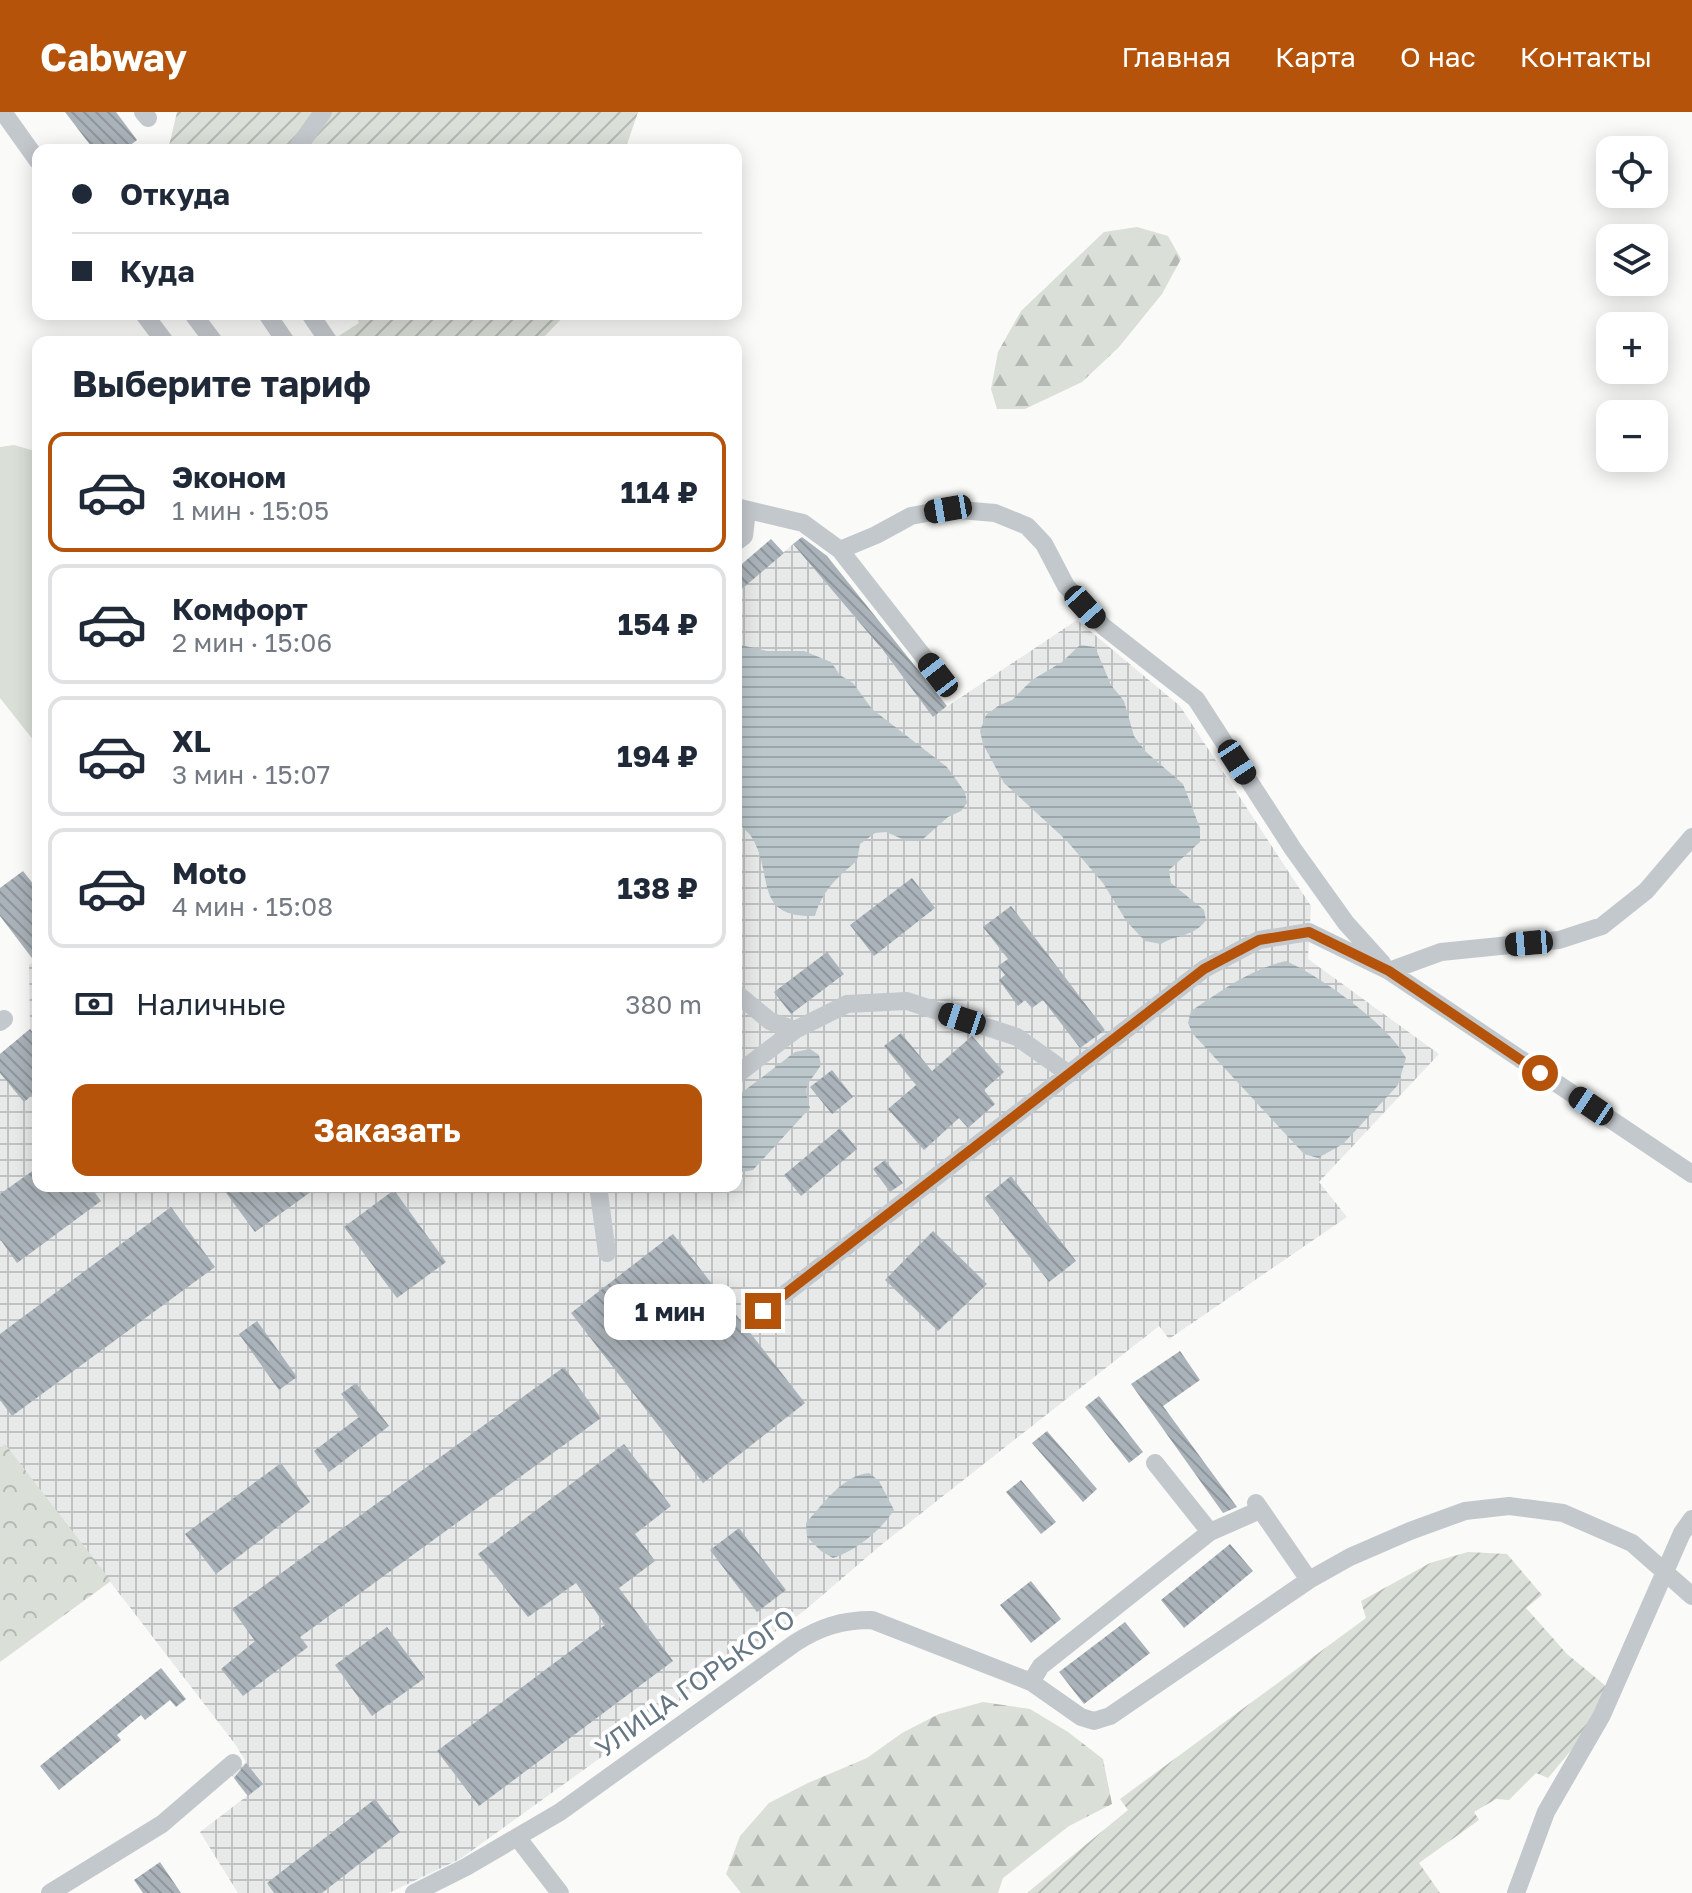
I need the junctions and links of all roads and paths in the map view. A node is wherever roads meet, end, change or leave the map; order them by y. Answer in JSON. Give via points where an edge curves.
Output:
{"nodes":[{"id":1,"x":3,"y":112,"type":"edge"},
{"id":2,"x":323,"y":112,"type":"edge"},
{"id":3,"x":300,"y":144,"type":"edge"},
{"id":4,"x":32,"y":153,"type":"edge"},
{"id":5,"x":742,"y":509,"type":"edge"},
{"id":6,"x":742,"y":538,"type":"edge"},
{"id":7,"x":840,"y":550,"type":"junction"},
{"id":8,"x":938,"y":675,"type":"dead end"},
{"id":9,"x":1692,"y":837,"type":"edge"},
{"id":10,"x":1389,"y":971,"type":"junction"},
{"id":11,"x":742,"y":998,"type":"edge"},
{"id":12,"x":795,"y":1030,"type":"junction"},
{"id":13,"x":742,"y":1070,"type":"edge"},
{"id":14,"x":1069,"y":1074,"type":"junction"},
{"id":15,"x":1692,"y":1174,"type":"edge"},
{"id":16,"x":599,"y":1192,"type":"edge"},
{"id":17,"x":607,"y":1253,"type":"dead end"},
{"id":18,"x":763,"y":1311,"type":"dead end"},
{"id":19,"x":1155,"y":1463,"type":"dead end"},
{"id":20,"x":1692,"y":1519,"type":"edge"},
{"id":21,"x":1210,"y":1532,"type":"junction"},
{"id":22,"x":1665,"y":1570,"type":"junction"},
{"id":23,"x":1309,"y":1580,"type":"junction"},
{"id":24,"x":1692,"y":1596,"type":"edge"},
{"id":25,"x":1031,"y":1682,"type":"junction"},
{"id":26,"x":233,"y":1763,"type":"dead end"},
{"id":27,"x":517,"y":1837,"type":"junction"},
{"id":28,"x":50,"y":1893,"type":"edge"},
{"id":29,"x":414,"y":1893,"type":"edge"},
{"id":30,"x":560,"y":1893,"type":"edge"},
{"id":31,"x":1516,"y":1893,"type":"edge"}],
"edges":[{"from":1,"to":4,"type":"street"},
{"from":2,"to":3,"type":"street"},
{"from":5,"to":6,"type":"street"},
{"from":5,"to":7,"type":"street","via":[[803,523]]},
{"from":7,"to":8,"type":"street"},
{"from":7,"to":10,"type":"street","via":[[911,516],[948,509],[995,513],[1027,526],[1044,544],[1066,586],[1104,627],[1196,699],[1293,849],[1346,923]]},
{"from":9,"to":10,"type":"street","via":[[1646,891],[1602,926],[1559,940],[1441,952]]},
{"from":10,"to":14,"type":"street","via":[[1309,932],[1259,940],[1204,969]]},
{"from":10,"to":15,"type":"street"},
{"from":11,"to":12,"type":"street","via":[[770,1021]]},
{"from":12,"to":13,"type":"street"},
{"from":12,"to":14,"type":"street","via":[[847,1004],[907,1001],[1017,1037]]},
{"from":14,"to":18,"type":"street"},
{"from":16,"to":17,"type":"street"},
{"from":19,"to":21,"type":"street"},
{"from":20,"to":22,"type":"street"},
{"from":21,"to":23,"type":"street","via":[[1258,1506]]},
{"from":21,"to":25,"type":"street","via":[[1041,1666]]},
{"from":22,"to":23,"type":"street","name":"УЛИЦА ГОРЬКОГО","via":[[1632,1543],[1563,1513],[1509,1506],[1465,1511],[1410,1531]]},
{"from":22,"to":24,"type":"street","name":"УЛИЦА ГОРЬКОГО"},
{"from":22,"to":31,"type":"street","via":[[1602,1715],[1546,1812]]},
{"from":23,"to":25,"type":"street","name":"УЛИЦА ГОРЬКОГО","via":[[1110,1716],[1094,1721],[1081,1717]]},
{"from":25,"to":27,"type":"street","name":"УЛИЦА ГОРЬКОГО","via":[[872,1620],[817,1629]]},
{"from":26,"to":28,"type":"street","via":[[162,1824]]},
{"from":27,"to":29,"type":"street","name":"УЛИЦА ГОРЬКОГО"},
{"from":27,"to":30,"type":"street"}]}
